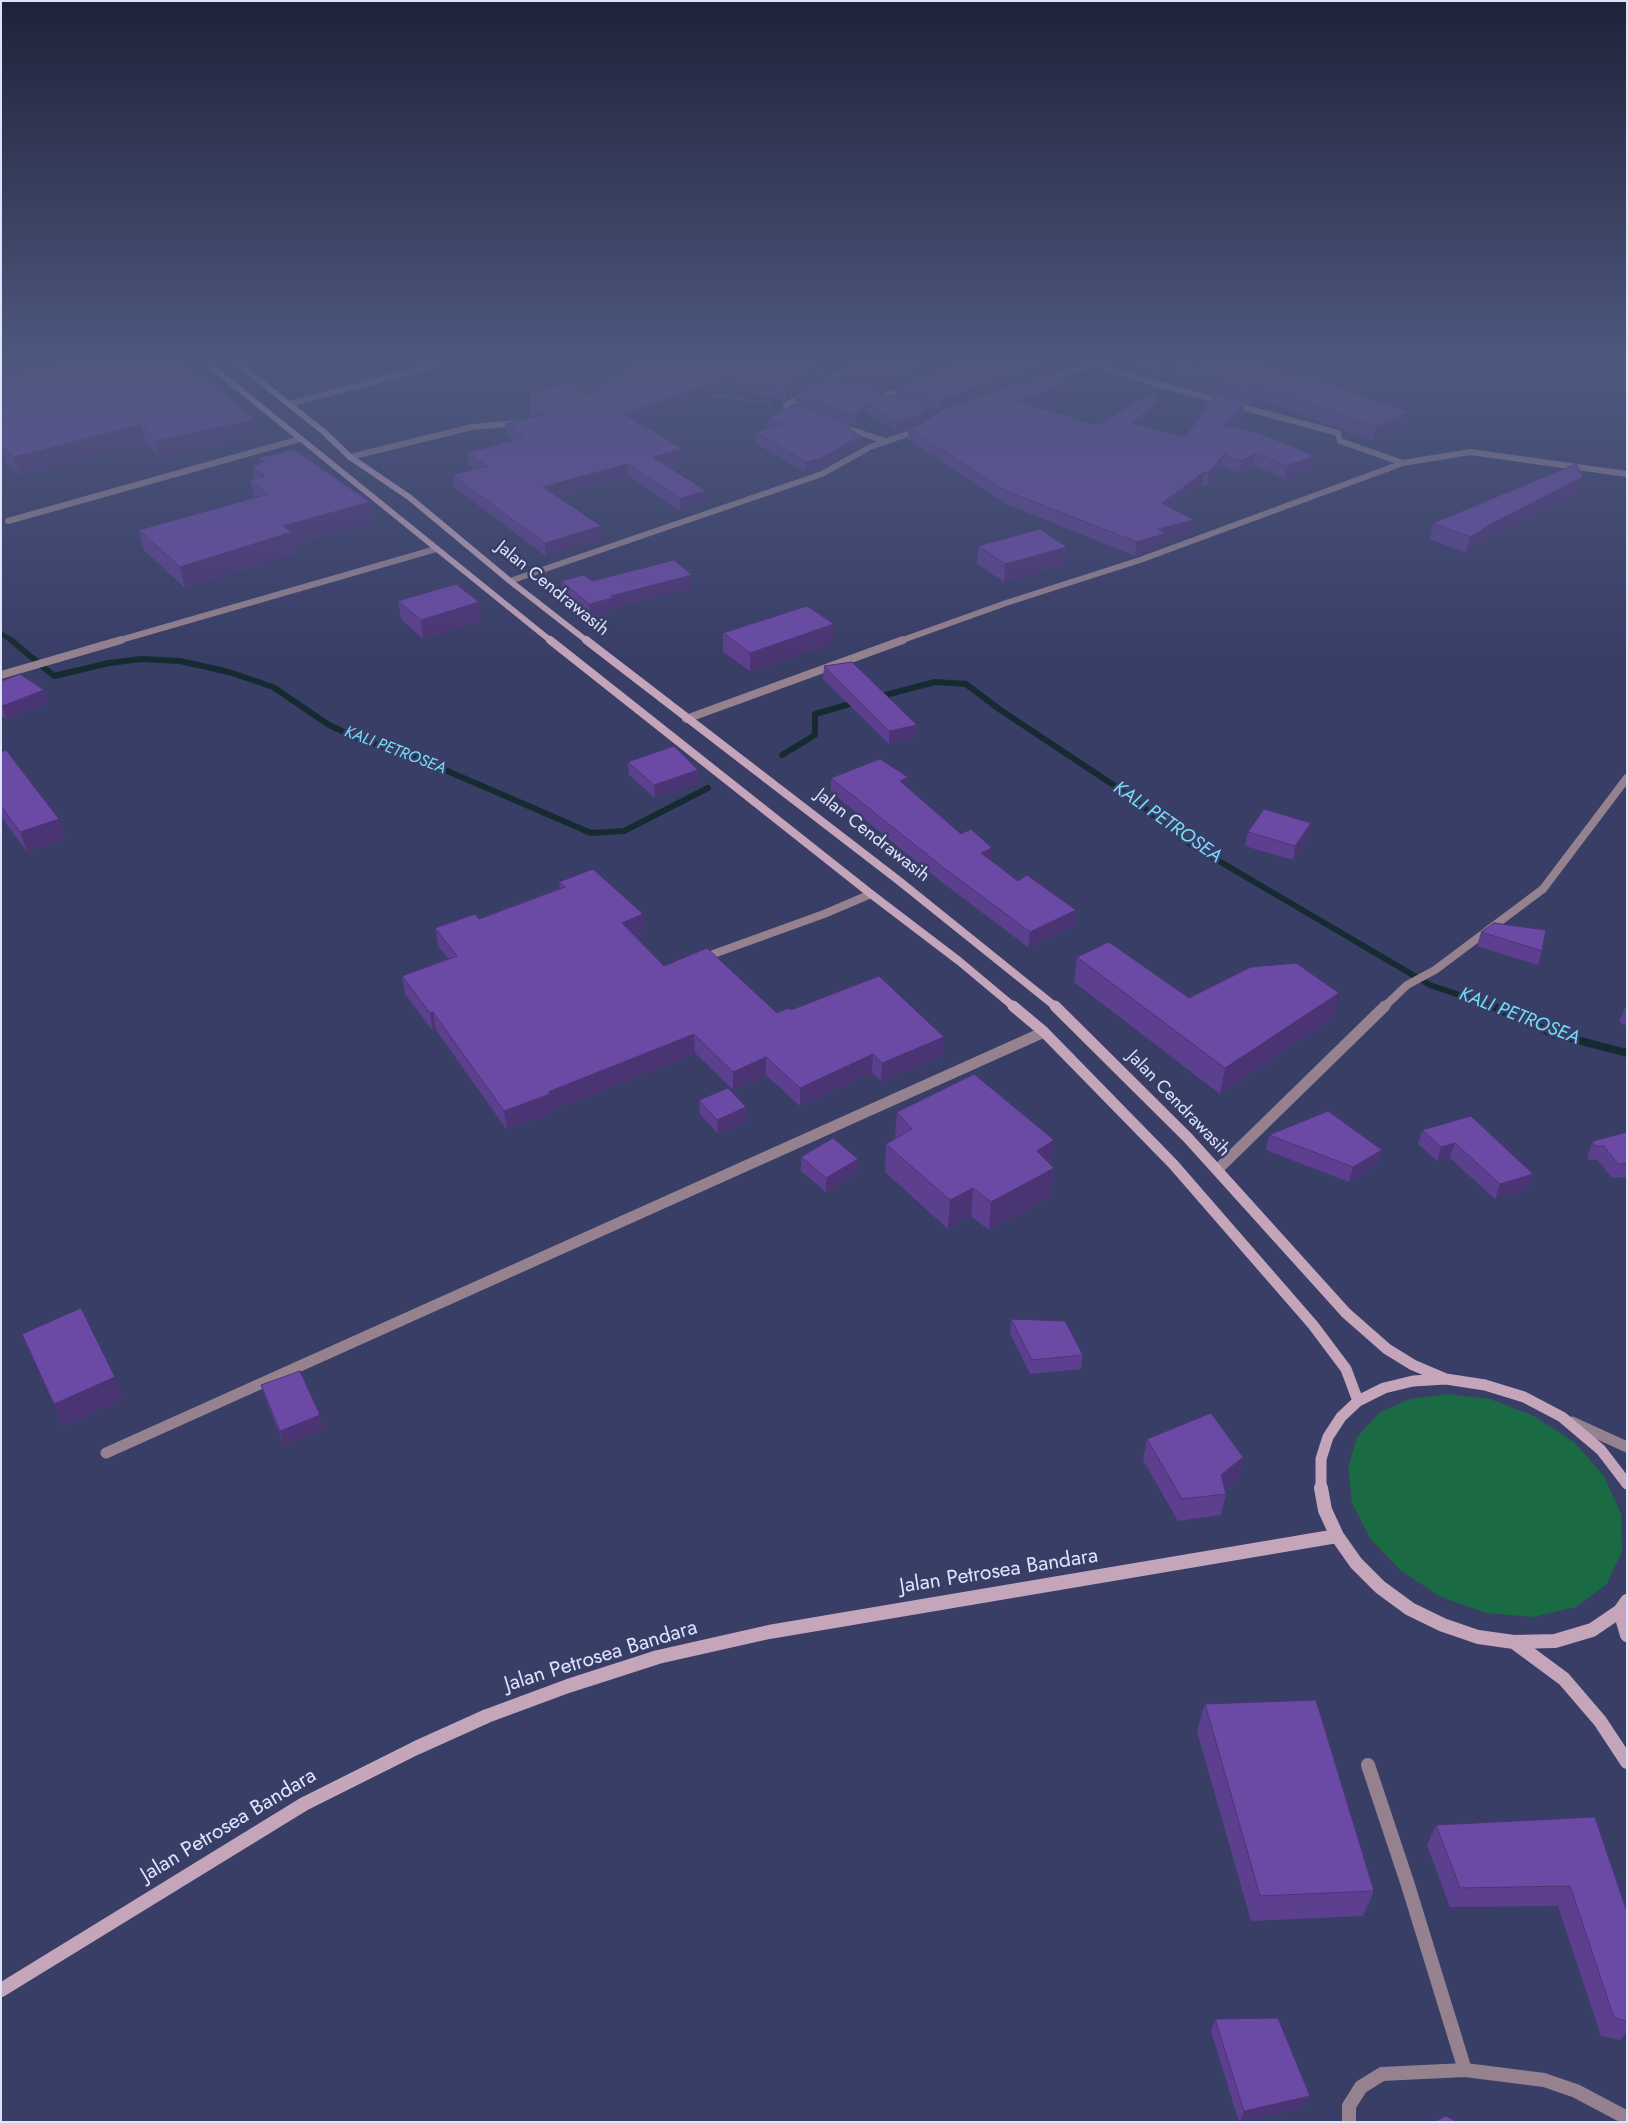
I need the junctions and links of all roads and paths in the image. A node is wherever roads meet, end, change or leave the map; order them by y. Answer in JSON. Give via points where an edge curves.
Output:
{"nodes":[{"id":1,"x":218,"y":462,"type":"edge"},
{"id":2,"x":329,"y":462,"type":"edge"},
{"id":3,"x":357,"y":462,"type":"edge"},
{"id":4,"x":845,"y":462,"type":"edge"},
{"id":5,"x":1409,"y":462,"type":"edge"},
{"id":6,"x":1542,"y":462,"type":"edge"},
{"id":7,"x":1403,"y":463,"type":"joint"},
{"id":8,"x":1627,"y":474,"type":"edge"},
{"id":9,"x":8,"y":521,"type":"dead end"},
{"id":10,"x":436,"y":549,"type":"junction"},
{"id":11,"x":510,"y":581,"type":"junction"},
{"id":12,"x":1,"y":675,"type":"edge"},
{"id":13,"x":686,"y":719,"type":"junction"},
{"id":14,"x":1627,"y":778,"type":"edge"},
{"id":15,"x":871,"y":894,"type":"junction"},
{"id":16,"x":705,"y":957,"type":"edge"},
{"id":17,"x":1044,"y":1032,"type":"junction"},
{"id":18,"x":1217,"y":1170,"type":"junction"},
{"id":19,"x":1446,"y":1379,"type":"junction"},
{"id":20,"x":1358,"y":1401,"type":"junction"},
{"id":21,"x":1562,"y":1417,"type":"junction"},
{"id":22,"x":1627,"y":1447,"type":"edge"},
{"id":23,"x":106,"y":1453,"type":"dead end"},
{"id":24,"x":1627,"y":1484,"type":"edge"},
{"id":25,"x":1337,"y":1536,"type":"junction"},
{"id":26,"x":1623,"y":1606,"type":"edge"},
{"id":27,"x":1627,"y":1634,"type":"edge"},
{"id":28,"x":1514,"y":1642,"type":"junction"},
{"id":29,"x":1627,"y":1762,"type":"edge"},
{"id":30,"x":1368,"y":1765,"type":"dead end"},
{"id":31,"x":1,"y":1990,"type":"edge"},
{"id":32,"x":1465,"y":2070,"type":"junction"},
{"id":33,"x":1627,"y":2118,"type":"edge"},
{"id":34,"x":1348,"y":2122,"type":"edge"}],
"edges":[{"from":1,"to":9,"type":"street"},
{"from":2,"to":10,"type":"main road"},
{"from":3,"to":11,"type":"main road","name":"Jalan Cendrawasih","via":[[409,497]]},
{"from":4,"to":11,"type":"street","via":[[822,474]]},
{"from":5,"to":7,"type":"street"},
{"from":6,"to":8,"type":"street"},
{"from":7,"to":13,"type":"street","via":[[1131,563],[1006,603]]},
{"from":10,"to":12,"type":"street"},
{"from":10,"to":15,"type":"main road"},
{"from":11,"to":13,"type":"main road","name":"Jalan Cendrawasih"},
{"from":13,"to":18,"type":"main road","name":"Jalan Cendrawasih","via":[[898,880],[1056,1007]]},
{"from":14,"to":18,"type":"street","via":[[1543,889],[1435,970],[1407,985]]},
{"from":15,"to":16,"type":"street"},
{"from":15,"to":17,"type":"main road"},
{"from":17,"to":20,"type":"main road","via":[[1173,1164],[1313,1325],[1346,1368]]},
{"from":17,"to":23,"type":"street"},
{"from":18,"to":19,"type":"main road","name":"Jalan Cendrawasih","via":[[1346,1313],[1387,1349]]},
{"from":19,"to":20,"type":"main road","name":"Jalan Cendrawasih","via":[[1406,1382],[1384,1388]]},
{"from":19,"to":21,"type":"main road","name":"Jalan Cendrawasih","via":[[1485,1385],[1517,1395]]},
{"from":20,"to":25,"type":"main road","name":"Jalan Cendrawasih","via":[[1328,1436],[1321,1459],[1320,1484],[1325,1510]]},
{"from":21,"to":22,"type":"street"},
{"from":21,"to":24,"type":"main road","name":"Jalan Cendrawasih","via":[[1601,1450]]},
{"from":25,"to":28,"type":"main road","name":"Jalan Cendrawasih","via":[[1380,1587],[1410,1608],[1443,1625],[1478,1637]]},
{"from":25,"to":31,"type":"main road","name":"Jalan Petrosea Bandara","via":[[769,1632],[658,1657],[568,1686],[460,1728],[304,1804]]},
{"from":26,"to":27,"type":"main road","name":"Jalan Cendrawasih"},
{"from":26,"to":28,"type":"main road","name":"Jalan Cendrawasih","via":[[1592,1630],[1555,1641]]},
{"from":28,"to":29,"type":"main road","name":"Jalan Cendrawasih","via":[[1564,1679],[1600,1721]]},
{"from":30,"to":32,"type":"street","via":[[1408,1882]]},
{"from":32,"to":33,"type":"street","via":[[1544,2080],[1576,2090]]},
{"from":32,"to":34,"type":"street","via":[[1382,2074],[1361,2087],[1350,2106]]}]}
